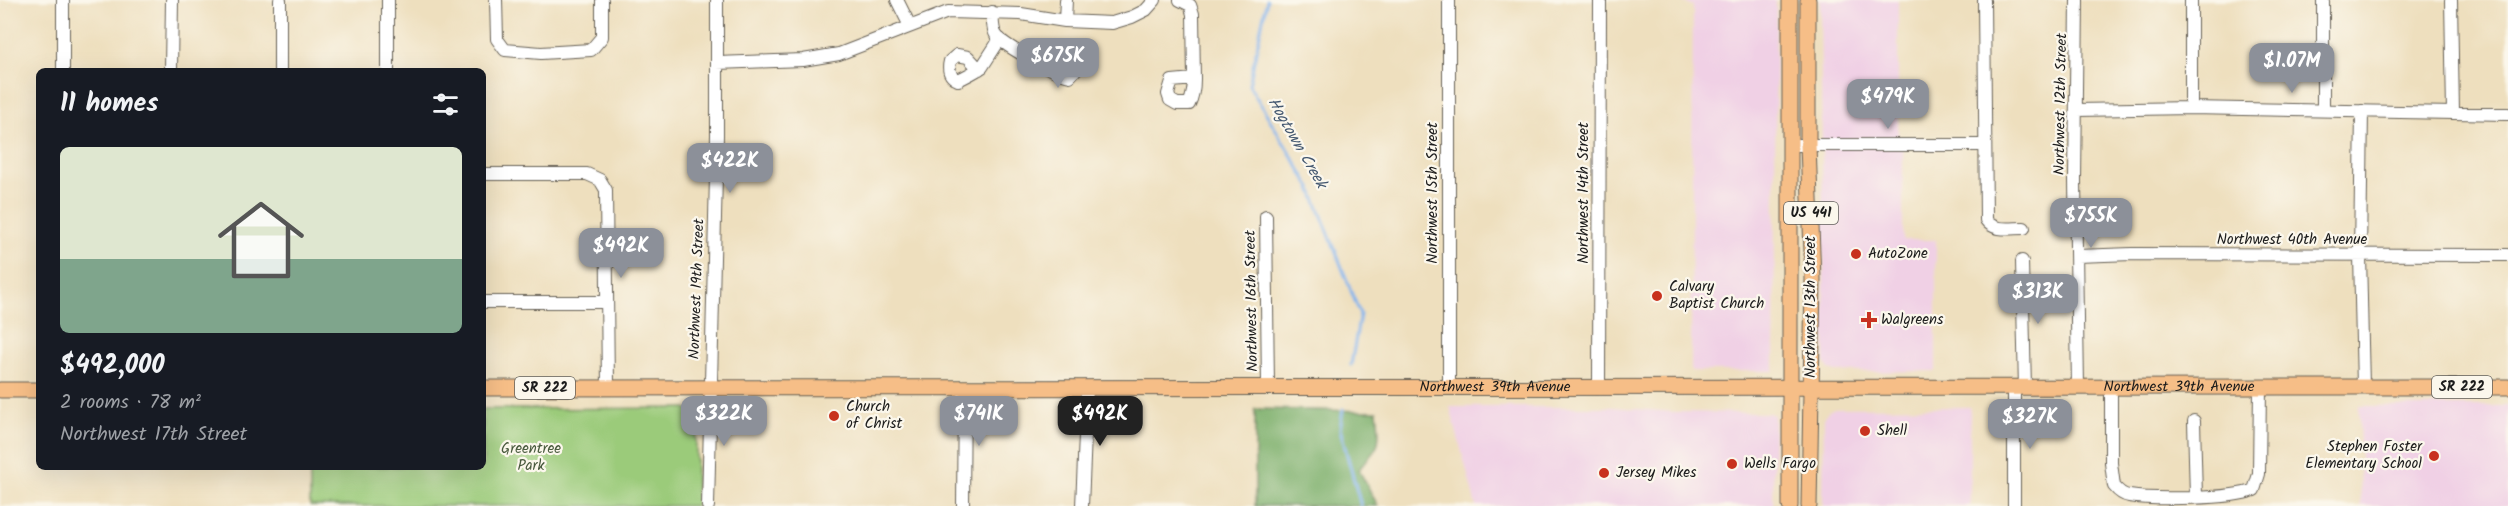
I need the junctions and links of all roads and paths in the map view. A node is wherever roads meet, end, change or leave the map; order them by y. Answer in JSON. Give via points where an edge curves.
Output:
{"nodes":[{"id":1,"x":63,"y":0,"type":"edge"},
{"id":2,"x":172,"y":0,"type":"edge"},
{"id":3,"x":280,"y":0,"type":"edge"},
{"id":4,"x":388,"y":0,"type":"edge"},
{"id":5,"x":496,"y":0,"type":"edge"},
{"id":6,"x":602,"y":0,"type":"edge"},
{"id":7,"x":717,"y":0,"type":"edge"},
{"id":8,"x":897,"y":0,"type":"edge"},
{"id":9,"x":1066,"y":0,"type":"edge"},
{"id":10,"x":1155,"y":0,"type":"edge"},
{"id":11,"x":1180,"y":0,"type":"edge"},
{"id":12,"x":1449,"y":0,"type":"edge"},
{"id":13,"x":1600,"y":0,"type":"edge"},
{"id":14,"x":1790,"y":0,"type":"edge"},
{"id":15,"x":1808,"y":0,"type":"edge"},
{"id":16,"x":1984,"y":0,"type":"edge"},
{"id":17,"x":2077,"y":0,"type":"edge"},
{"id":18,"x":2191,"y":0,"type":"edge"},
{"id":19,"x":2323,"y":0,"type":"edge"},
{"id":20,"x":2451,"y":0,"type":"edge"},
{"id":21,"x":992,"y":12,"type":"junction"},
{"id":22,"x":1065,"y":21,"type":"junction"},
{"id":23,"x":910,"y":26,"type":"junction"},
{"id":24,"x":1000,"y":39,"type":"junction"},
{"id":25,"x":717,"y":63,"type":"junction"},
{"id":26,"x":63,"y":68,"type":"edge"},
{"id":27,"x":171,"y":68,"type":"edge"},
{"id":28,"x":280,"y":68,"type":"edge"},
{"id":29,"x":387,"y":68,"type":"edge"},
{"id":30,"x":979,"y":69,"type":"dead end"},
{"id":31,"x":1050,"y":69,"type":"dead end"},
{"id":32,"x":1194,"y":79,"type":"dead end"},
{"id":33,"x":2191,"y":108,"type":"junction"},
{"id":34,"x":2323,"y":109,"type":"junction"},
{"id":35,"x":2077,"y":110,"type":"junction"},
{"id":36,"x":2362,"y":111,"type":"junction"},
{"id":37,"x":2452,"y":113,"type":"junction"},
{"id":38,"x":2508,"y":114,"type":"edge"},
{"id":39,"x":1985,"y":144,"type":"junction"},
{"id":40,"x":1791,"y":145,"type":"junction"},
{"id":41,"x":1808,"y":145,"type":"junction"},
{"id":42,"x":486,"y":174,"type":"edge"},
{"id":43,"x":1266,"y":216,"type":"dead end"},
{"id":44,"x":2024,"y":228,"type":"dead end"},
{"id":45,"x":2360,"y":255,"type":"junction"},
{"id":46,"x":2508,"y":255,"type":"edge"},
{"id":47,"x":2077,"y":256,"type":"junction"},
{"id":48,"x":2022,"y":261,"type":"dead end"},
{"id":49,"x":486,"y":302,"type":"edge"},
{"id":50,"x":606,"y":302,"type":"junction"},
{"id":51,"x":1268,"y":386,"type":"junction"},
{"id":52,"x":709,"y":387,"type":"junction"},
{"id":53,"x":964,"y":387,"type":"junction"},
{"id":54,"x":1087,"y":387,"type":"junction"},
{"id":55,"x":1449,"y":387,"type":"junction"},
{"id":56,"x":1599,"y":387,"type":"junction"},
{"id":57,"x":2260,"y":387,"type":"junction"},
{"id":58,"x":2363,"y":387,"type":"junction"},
{"id":59,"x":2508,"y":387,"type":"edge"},
{"id":60,"x":486,"y":388,"type":"edge"},
{"id":61,"x":608,"y":388,"type":"junction"},
{"id":62,"x":1791,"y":388,"type":"junction"},
{"id":63,"x":2020,"y":388,"type":"junction"},
{"id":64,"x":2078,"y":388,"type":"junction"},
{"id":65,"x":2111,"y":388,"type":"junction"},
{"id":66,"x":1811,"y":389,"type":"junction"},
{"id":67,"x":0,"y":390,"type":"edge"},
{"id":68,"x":36,"y":390,"type":"edge"},
{"id":69,"x":2194,"y":421,"type":"dead end"},
{"id":70,"x":2196,"y":497,"type":"junction"},
{"id":71,"x":708,"y":506,"type":"edge"},
{"id":72,"x":963,"y":506,"type":"edge"},
{"id":73,"x":1082,"y":506,"type":"edge"},
{"id":74,"x":1790,"y":506,"type":"edge"},
{"id":75,"x":1809,"y":506,"type":"edge"},
{"id":76,"x":2014,"y":506,"type":"edge"}],
"edges":[{"from":1,"to":26,"type":"street"},
{"from":2,"to":27,"type":"street"},
{"from":3,"to":28,"type":"street"},
{"from":4,"to":29,"type":"street"},
{"from":5,"to":6,"type":"street","via":[[497,39],[505,50],[541,53],[591,50],[602,37]]},
{"from":7,"to":25,"type":"street","name":"Northwest 19th Street"},
{"from":8,"to":23,"type":"street"},
{"from":9,"to":22,"type":"street"},
{"from":10,"to":22,"type":"street","via":[[1146,10],[1112,23]]},
{"from":11,"to":32,"type":"street","via":[[1190,5],[1193,15]]},
{"from":12,"to":55,"type":"street","name":"Northwest 15th Street"},
{"from":13,"to":56,"type":"street","name":"Northwest 14th Street"},
{"from":14,"to":40,"type":"main road","name":"Northwest 13th Street","number":"US 441"},
{"from":15,"to":41,"type":"main road","name":"Northwest 13th Street","number":"US 441"},
{"from":16,"to":39,"type":"street"},
{"from":17,"to":35,"type":"street","name":"Northwest 12th Street"},
{"from":18,"to":33,"type":"street"},
{"from":19,"to":34,"type":"street"},
{"from":20,"to":37,"type":"street"},
{"from":21,"to":22,"type":"street"},
{"from":21,"to":23,"type":"street","via":[[948,12]]},
{"from":21,"to":24,"type":"street","via":[[994,33]]},
{"from":23,"to":25,"type":"street","via":[[839,54],[803,60]]},
{"from":24,"to":30,"type":"street"},
{"from":24,"to":31,"type":"street"},
{"from":25,"to":52,"type":"street","name":"Northwest 19th Street"},
{"from":33,"to":34,"type":"street"},
{"from":33,"to":35,"type":"street"},
{"from":34,"to":36,"type":"street"},
{"from":35,"to":47,"type":"street","name":"Northwest 12th Street"},
{"from":36,"to":37,"type":"street"},
{"from":36,"to":45,"type":"street"},
{"from":37,"to":38,"type":"street"},
{"from":39,"to":41,"type":"street"},
{"from":39,"to":44,"type":"street","via":[[1986,220],[1996,228]]},
{"from":40,"to":41,"type":"street"},
{"from":40,"to":62,"type":"main road","name":"Northwest 13th Street","number":"US 441"},
{"from":41,"to":66,"type":"main road","name":"Northwest 13th Street","number":"US 441","via":[[1813,279]]},
{"from":42,"to":50,"type":"street","via":[[587,174],[600,180],[606,190]]},
{"from":43,"to":51,"type":"street","name":"Northwest 16th Street"},
{"from":45,"to":46,"type":"street","name":"Northwest 40th Avenue"},
{"from":45,"to":47,"type":"street","name":"Northwest 40th Avenue"},
{"from":45,"to":58,"type":"street"},
{"from":47,"to":64,"type":"street","name":"Northwest 12th Street"},
{"from":48,"to":63,"type":"street"},
{"from":49,"to":50,"type":"street"},
{"from":50,"to":61,"type":"street"},
{"from":51,"to":54,"type":"main road","name":"Northwest 39th Avenue","number":"SR 222"},
{"from":51,"to":55,"type":"main road","name":"Northwest 39th Avenue","number":"SR 222"},
{"from":52,"to":53,"type":"main road","name":"Northwest 39th Avenue","number":"SR 222"},
{"from":52,"to":61,"type":"main road","name":"Northwest 39th Avenue","number":"SR 222"},
{"from":52,"to":71,"type":"street","name":"Northwest 19th Street"},
{"from":53,"to":54,"type":"main road","name":"Northwest 39th Avenue","number":"SR 222"},
{"from":53,"to":72,"type":"street"},
{"from":54,"to":73,"type":"street"},
{"from":55,"to":56,"type":"main road","name":"Northwest 39th Avenue","number":"SR 222"},
{"from":56,"to":62,"type":"main road","name":"Northwest 39th Avenue","number":"SR 222"},
{"from":57,"to":58,"type":"main road","name":"Northwest 39th Avenue","number":"SR 222"},
{"from":57,"to":65,"type":"main road","name":"Northwest 39th Avenue","number":"SR 222"},
{"from":57,"to":70,"type":"street","via":[[2259,474],[2254,490],[2242,495]]},
{"from":58,"to":59,"type":"main road","name":"Northwest 39th Avenue","number":"SR 222"},
{"from":60,"to":61,"type":"main road","name":"Northwest 39th Avenue","number":"SR 222"},
{"from":62,"to":66,"type":"main road","name":"Northwest 39th Avenue","number":"SR 222"},
{"from":62,"to":74,"type":"main road","name":"Northwest 13th Street","number":"US 441"},
{"from":63,"to":64,"type":"main road","name":"Northwest 39th Avenue","number":"SR 222"},
{"from":63,"to":66,"type":"main road","name":"Northwest 39th Avenue","number":"SR 222"},
{"from":63,"to":76,"type":"street"},
{"from":64,"to":65,"type":"main road","name":"Northwest 39th Avenue","number":"SR 222"},
{"from":65,"to":70,"type":"street","via":[[2114,486],[2128,496]]},
{"from":66,"to":75,"type":"main road","name":"Northwest 13th Street","number":"US 441"},
{"from":67,"to":68,"type":"main road"},
{"from":69,"to":70,"type":"street"}]}
